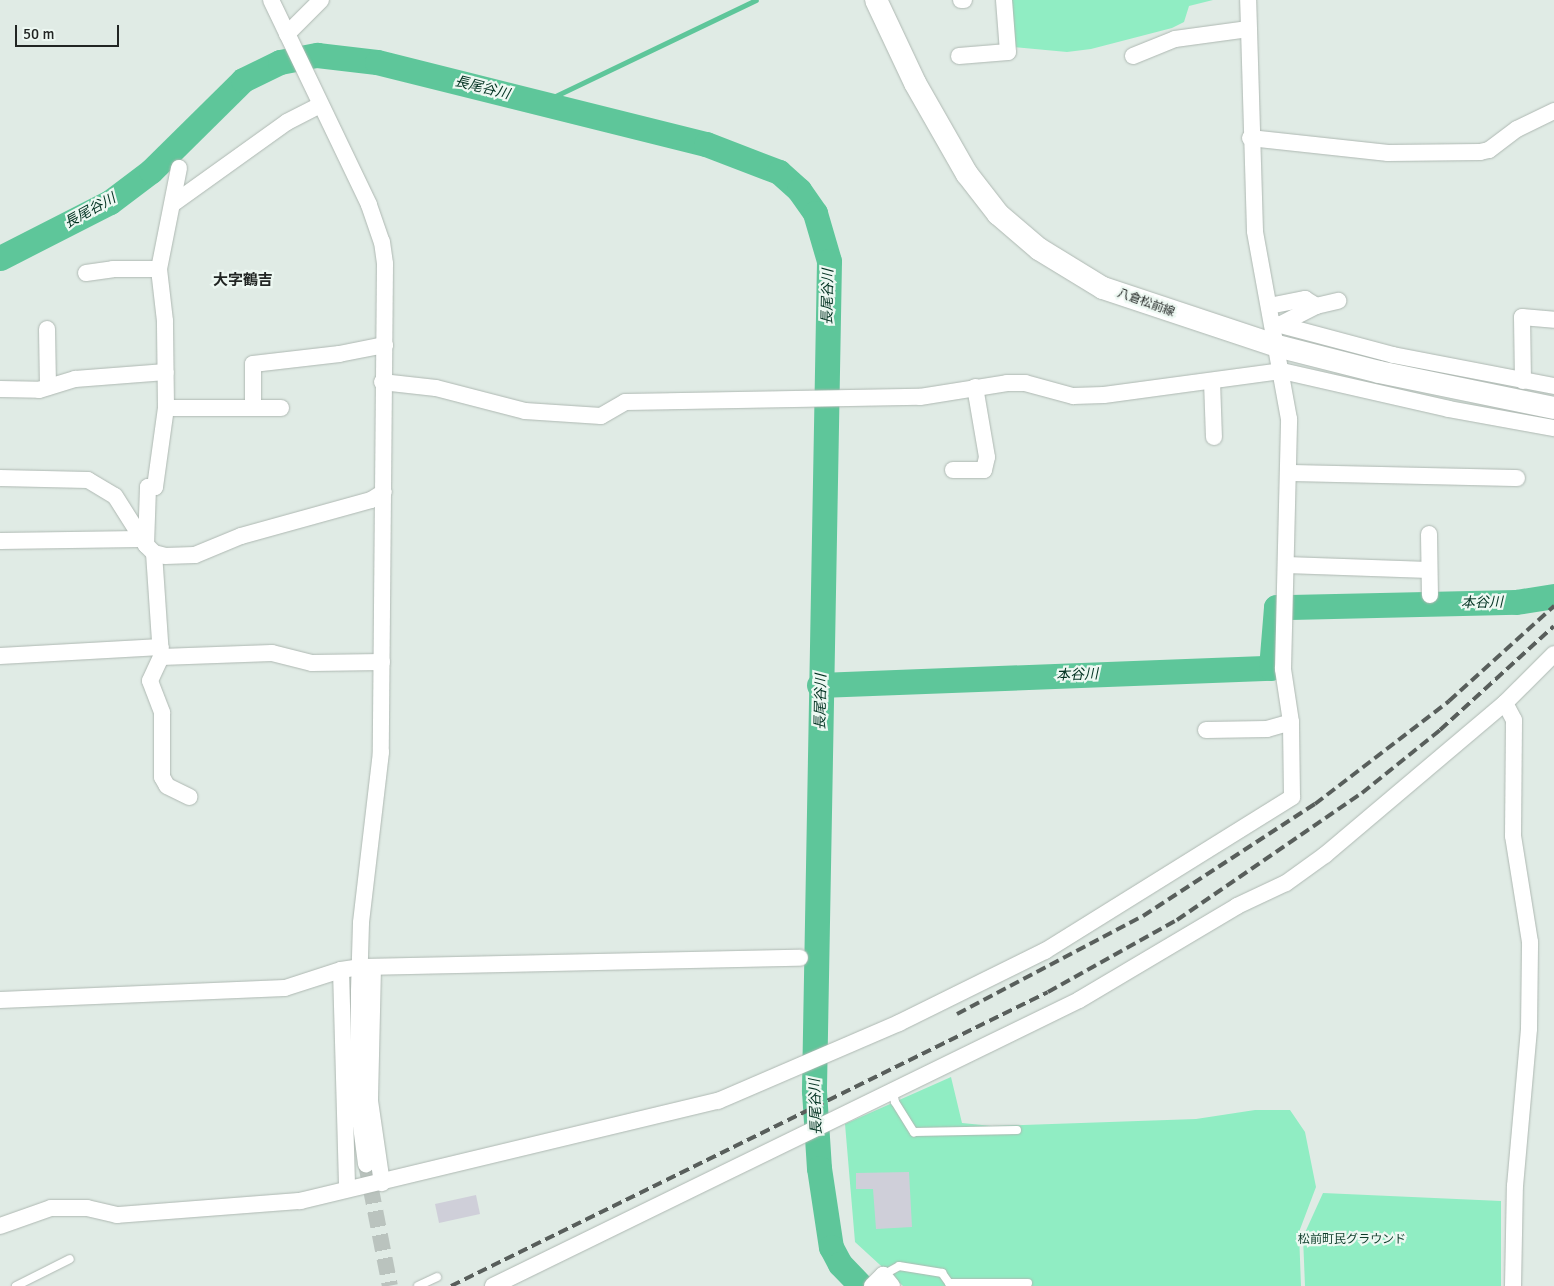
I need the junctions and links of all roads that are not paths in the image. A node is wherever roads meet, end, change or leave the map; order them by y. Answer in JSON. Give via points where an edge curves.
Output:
{"nodes":[{"id":1,"x":270,"y":0,"type":"edge"},
{"id":2,"x":321,"y":0,"type":"edge"},
{"id":3,"x":876,"y":0,"type":"edge"},
{"id":4,"x":1004,"y":0,"type":"edge"},
{"id":5,"x":1248,"y":0,"type":"edge"},
{"id":6,"x":1248,"y":29,"type":"junction"},
{"id":7,"x":290,"y":40,"type":"junction"},
{"id":8,"x":959,"y":56,"type":"dead end"},
{"id":9,"x":1133,"y":56,"type":"dead end"},
{"id":10,"x":320,"y":105,"type":"junction"},
{"id":11,"x":1554,"y":112,"type":"edge"},
{"id":12,"x":1250,"y":138,"type":"junction"},
{"id":13,"x":179,"y":168,"type":"dead end"},
{"id":14,"x":174,"y":203,"type":"junction"},
{"id":15,"x":159,"y":269,"type":"junction"},
{"id":16,"x":86,"y":273,"type":"dead end"},
{"id":17,"x":1338,"y":301,"type":"dead end"},
{"id":18,"x":1269,"y":306,"type":"junction"},
{"id":19,"x":1316,"y":306,"type":"junction"},
{"id":20,"x":1554,"y":320,"type":"edge"},
{"id":21,"x":47,"y":329,"type":"dead end"},
{"id":22,"x":1277,"y":332,"type":"junction"},
{"id":23,"x":385,"y":345,"type":"junction"},
{"id":24,"x":1282,"y":371,"type":"junction"},
{"id":25,"x":166,"y":372,"type":"junction"},
{"id":26,"x":1212,"y":381,"type":"junction"},
{"id":27,"x":1523,"y":381,"type":"junction"},
{"id":28,"x":382,"y":382,"type":"junction"},
{"id":29,"x":1554,"y":386,"type":"edge"},
{"id":30,"x":48,"y":387,"type":"junction"},
{"id":31,"x":975,"y":387,"type":"junction"},
{"id":32,"x":0,"y":389,"type":"edge"},
{"id":33,"x":252,"y":407,"type":"junction"},
{"id":34,"x":166,"y":408,"type":"junction"},
{"id":35,"x":281,"y":408,"type":"dead end"},
{"id":36,"x":1554,"y":408,"type":"edge"},
{"id":37,"x":1554,"y":428,"type":"edge"},
{"id":38,"x":1214,"y":437,"type":"dead end"},
{"id":39,"x":953,"y":470,"type":"dead end"},
{"id":40,"x":1289,"y":473,"type":"junction"},
{"id":41,"x":0,"y":478,"type":"edge"},
{"id":42,"x":1517,"y":478,"type":"dead end"},
{"id":43,"x":384,"y":492,"type":"junction"},
{"id":44,"x":1429,"y":534,"type":"dead end"},
{"id":45,"x":0,"y":541,"type":"edge"},
{"id":46,"x":147,"y":546,"type":"junction"},
{"id":47,"x":1286,"y":566,"type":"junction"},
{"id":48,"x":1429,"y":570,"type":"junction"},
{"id":49,"x":1430,"y":595,"type":"dead end"},
{"id":50,"x":161,"y":652,"type":"junction"},
{"id":51,"x":1554,"y":654,"type":"edge"},
{"id":52,"x":0,"y":656,"type":"edge"},
{"id":53,"x":382,"y":662,"type":"junction"},
{"id":54,"x":1505,"y":703,"type":"junction"},
{"id":55,"x":1291,"y":722,"type":"junction"},
{"id":56,"x":1206,"y":730,"type":"dead end"},
{"id":57,"x":190,"y":797,"type":"dead end"},
{"id":58,"x":800,"y":958,"type":"dead end"},
{"id":59,"x":367,"y":967,"type":"junction"},
{"id":60,"x":341,"y":970,"type":"junction"},
{"id":61,"x":0,"y":1000,"type":"edge"},
{"id":62,"x":893,"y":1089,"type":"junction"},
{"id":63,"x":1017,"y":1130,"type":"dead end"},
{"id":64,"x":366,"y":1164,"type":"tunnel mouth"},
{"id":65,"x":382,"y":1183,"type":"junction"},
{"id":66,"x":347,"y":1189,"type":"junction"},
{"id":67,"x":0,"y":1226,"type":"edge"},
{"id":68,"x":70,"y":1259,"type":"dead end"},
{"id":69,"x":437,"y":1277,"type":"dead end"},
{"id":70,"x":882,"y":1282,"type":"edge"},
{"id":71,"x":1028,"y":1283,"type":"dead end"},
{"id":72,"x":16,"y":1286,"type":"edge"},
{"id":73,"x":418,"y":1286,"type":"edge"},
{"id":74,"x":493,"y":1286,"type":"edge"},
{"id":75,"x":1513,"y":1286,"type":"edge"}],
"edges":[{"from":1,"to":7,"type":"street"},
{"from":2,"to":7,"type":"street"},
{"from":3,"to":22,"type":"main road","name":"八倉松前線","via":[[915,83],[967,174],[998,214],[1039,249],[1103,288]]},
{"from":4,"to":8,"type":"street","via":[[1008,52]]},
{"from":5,"to":6,"type":"street"},
{"from":6,"to":9,"type":"street","via":[[1175,39]]},
{"from":6,"to":12,"type":"street"},
{"from":7,"to":10,"type":"street"},
{"from":10,"to":14,"type":"street","via":[[287,122]]},
{"from":10,"to":23,"type":"street","via":[[369,205],[382,242]]},
{"from":11,"to":12,"type":"street","via":[[1517,129],[1488,150],[1480,152],[1388,153]]},
{"from":12,"to":18,"type":"street","via":[[1255,231]]},
{"from":13,"to":14,"type":"street"},
{"from":14,"to":15,"type":"street"},
{"from":15,"to":16,"type":"street","via":[[112,269]]},
{"from":15,"to":25,"type":"street"},
{"from":17,"to":19,"type":"street"},
{"from":18,"to":19,"type":"street","via":[[1305,299]]},
{"from":18,"to":22,"type":"street"},
{"from":19,"to":22,"type":"street"},
{"from":20,"to":27,"type":"street","via":[[1522,317]]},
{"from":21,"to":30,"type":"street"},
{"from":22,"to":24,"type":"street"},
{"from":22,"to":27,"type":"street"},
{"from":22,"to":36,"type":"main road","name":"八倉松前線","via":[[1388,374]]},
{"from":23,"to":28,"type":"street"},
{"from":23,"to":33,"type":"street","via":[[253,364]]},
{"from":24,"to":26,"type":"street"},
{"from":24,"to":37,"type":"street","via":[[1458,411]]},
{"from":24,"to":40,"type":"street","via":[[1289,418]]},
{"from":25,"to":30,"type":"street","via":[[75,379]]},
{"from":25,"to":34,"type":"street"},
{"from":26,"to":31,"type":"street","via":[[1104,395],[1056,393],[1025,383]]},
{"from":26,"to":38,"type":"street"},
{"from":27,"to":29,"type":"street"},
{"from":28,"to":31,"type":"street","via":[[436,388],[525,411],[601,416],[624,402],[920,397]]},
{"from":28,"to":43,"type":"street"},
{"from":30,"to":32,"type":"street","via":[[39,390]]},
{"from":31,"to":39,"type":"street","via":[[987,456],[984,470]]},
{"from":33,"to":34,"type":"street"},
{"from":33,"to":35,"type":"street"},
{"from":34,"to":46,"type":"street","via":[[155,487],[148,487]]},
{"from":40,"to":42,"type":"street"},
{"from":40,"to":47,"type":"street"},
{"from":41,"to":46,"type":"street","via":[[88,480],[115,496]]},
{"from":43,"to":46,"type":"street","via":[[371,500],[250,533],[195,555]]},
{"from":43,"to":53,"type":"street"},
{"from":44,"to":48,"type":"street"},
{"from":45,"to":46,"type":"street"},
{"from":46,"to":50,"type":"street"},
{"from":47,"to":48,"type":"street"},
{"from":47,"to":55,"type":"street","via":[[1283,669]]},
{"from":48,"to":49,"type":"street"},
{"from":50,"to":52,"type":"street"},
{"from":50,"to":53,"type":"street","via":[[272,653],[312,663]]},
{"from":50,"to":57,"type":"street","via":[[150,681],[162,713],[162,778],[167,786]]},
{"from":51,"to":54,"type":"street"},
{"from":53,"to":59,"type":"street","via":[[381,752],[361,923]]},
{"from":54,"to":62,"type":"street","via":[[1325,855],[1286,883],[1237,906],[1079,1000]]},
{"from":54,"to":75,"type":"street","via":[[1514,720],[1513,836],[1530,942],[1529,1029],[1515,1186]]},
{"from":55,"to":56,"type":"street","via":[[1267,729]]},
{"from":55,"to":65,"type":"street","via":[[1292,797],[1045,951],[967,992],[718,1100]]},
{"from":58,"to":59,"type":"street"},
{"from":59,"to":60,"type":"street"},
{"from":59,"to":64,"type":"street","via":[[358,1103]]},
{"from":59,"to":65,"type":"street","via":[[370,1102]]},
{"from":60,"to":61,"type":"street","via":[[285,988]]},
{"from":60,"to":66,"type":"street"},
{"from":62,"to":63,"type":"lane","via":[[895,1102],[914,1132]]},
{"from":62,"to":74,"type":"street"},
{"from":65,"to":66,"type":"street"},
{"from":66,"to":67,"type":"street","via":[[300,1201],[158,1214],[117,1215],[87,1208],[51,1208]]},
{"from":68,"to":72,"type":"lane"},
{"from":69,"to":73,"type":"lane"},
{"from":70,"to":71,"type":"lane","via":[[899,1266],[942,1273],[950,1283]]}]}
